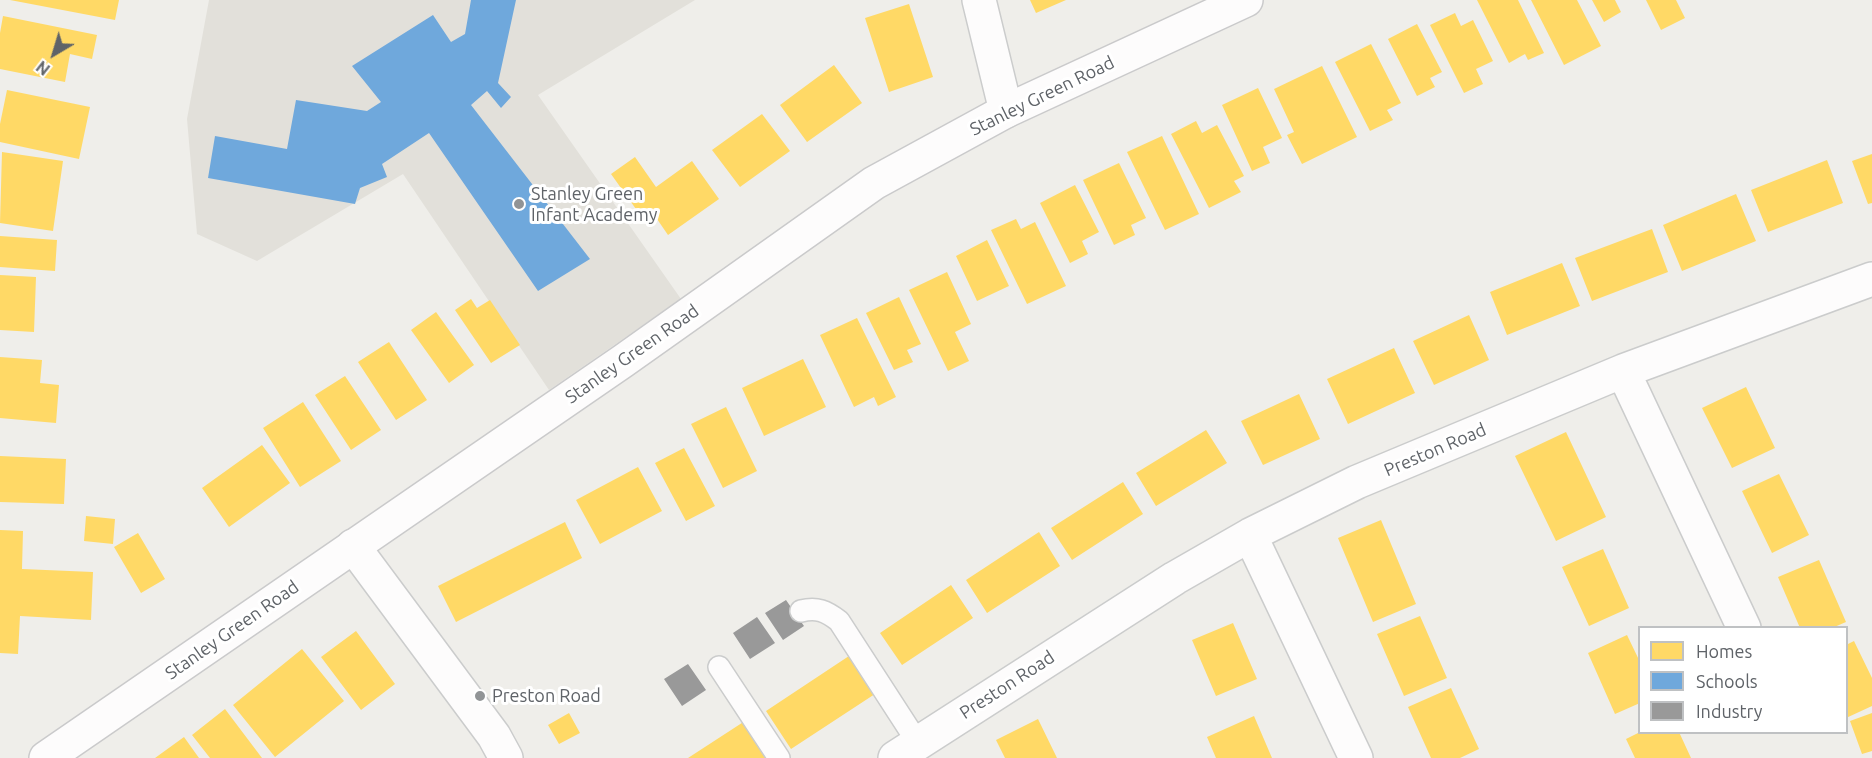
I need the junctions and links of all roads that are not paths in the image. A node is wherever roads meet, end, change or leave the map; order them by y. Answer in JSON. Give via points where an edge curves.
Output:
{"nodes":[{"id":1,"x":979,"y":0,"type":"edge"},
{"id":2,"x":1246,"y":0,"type":"edge"},
{"id":3,"x":1006,"y":111,"type":"junction"},
{"id":4,"x":1872,"y":279,"type":"edge"},
{"id":5,"x":1623,"y":371,"type":"junction"},
{"id":6,"x":1250,"y":535,"type":"junction"},
{"id":7,"x":353,"y":546,"type":"junction"},
{"id":8,"x":801,"y":611,"type":"dead end"},
{"id":9,"x":1744,"y":626,"type":"edge"},
{"id":10,"x":719,"y":667,"type":"dead end"},
{"id":11,"x":913,"y":753,"type":"edge"},
{"id":12,"x":46,"y":758,"type":"edge"},
{"id":13,"x":506,"y":758,"type":"edge"},
{"id":14,"x":779,"y":758,"type":"edge"},
{"id":15,"x":1356,"y":758,"type":"edge"}],
"edges":[{"from":1,"to":3,"type":"street"},
{"from":2,"to":3,"type":"street","name":"Stanley Green Road"},
{"from":3,"to":7,"type":"street","name":"Stanley Green Road","via":[[874,183]]},
{"from":4,"to":5,"type":"street","name":"Preston Road"},
{"from":5,"to":6,"type":"street","name":"Preston Road","via":[[1357,482]]},
{"from":5,"to":9,"type":"street"},
{"from":6,"to":11,"type":"street","name":"Preston Road","via":[[1175,578]]},
{"from":6,"to":15,"type":"street"},
{"from":7,"to":12,"type":"street","name":"Stanley Green Road"},
{"from":7,"to":13,"type":"street","via":[[494,735]]},
{"from":8,"to":11,"type":"lane","via":[[814,608],[839,621]]},
{"from":10,"to":14,"type":"lane"}]}
